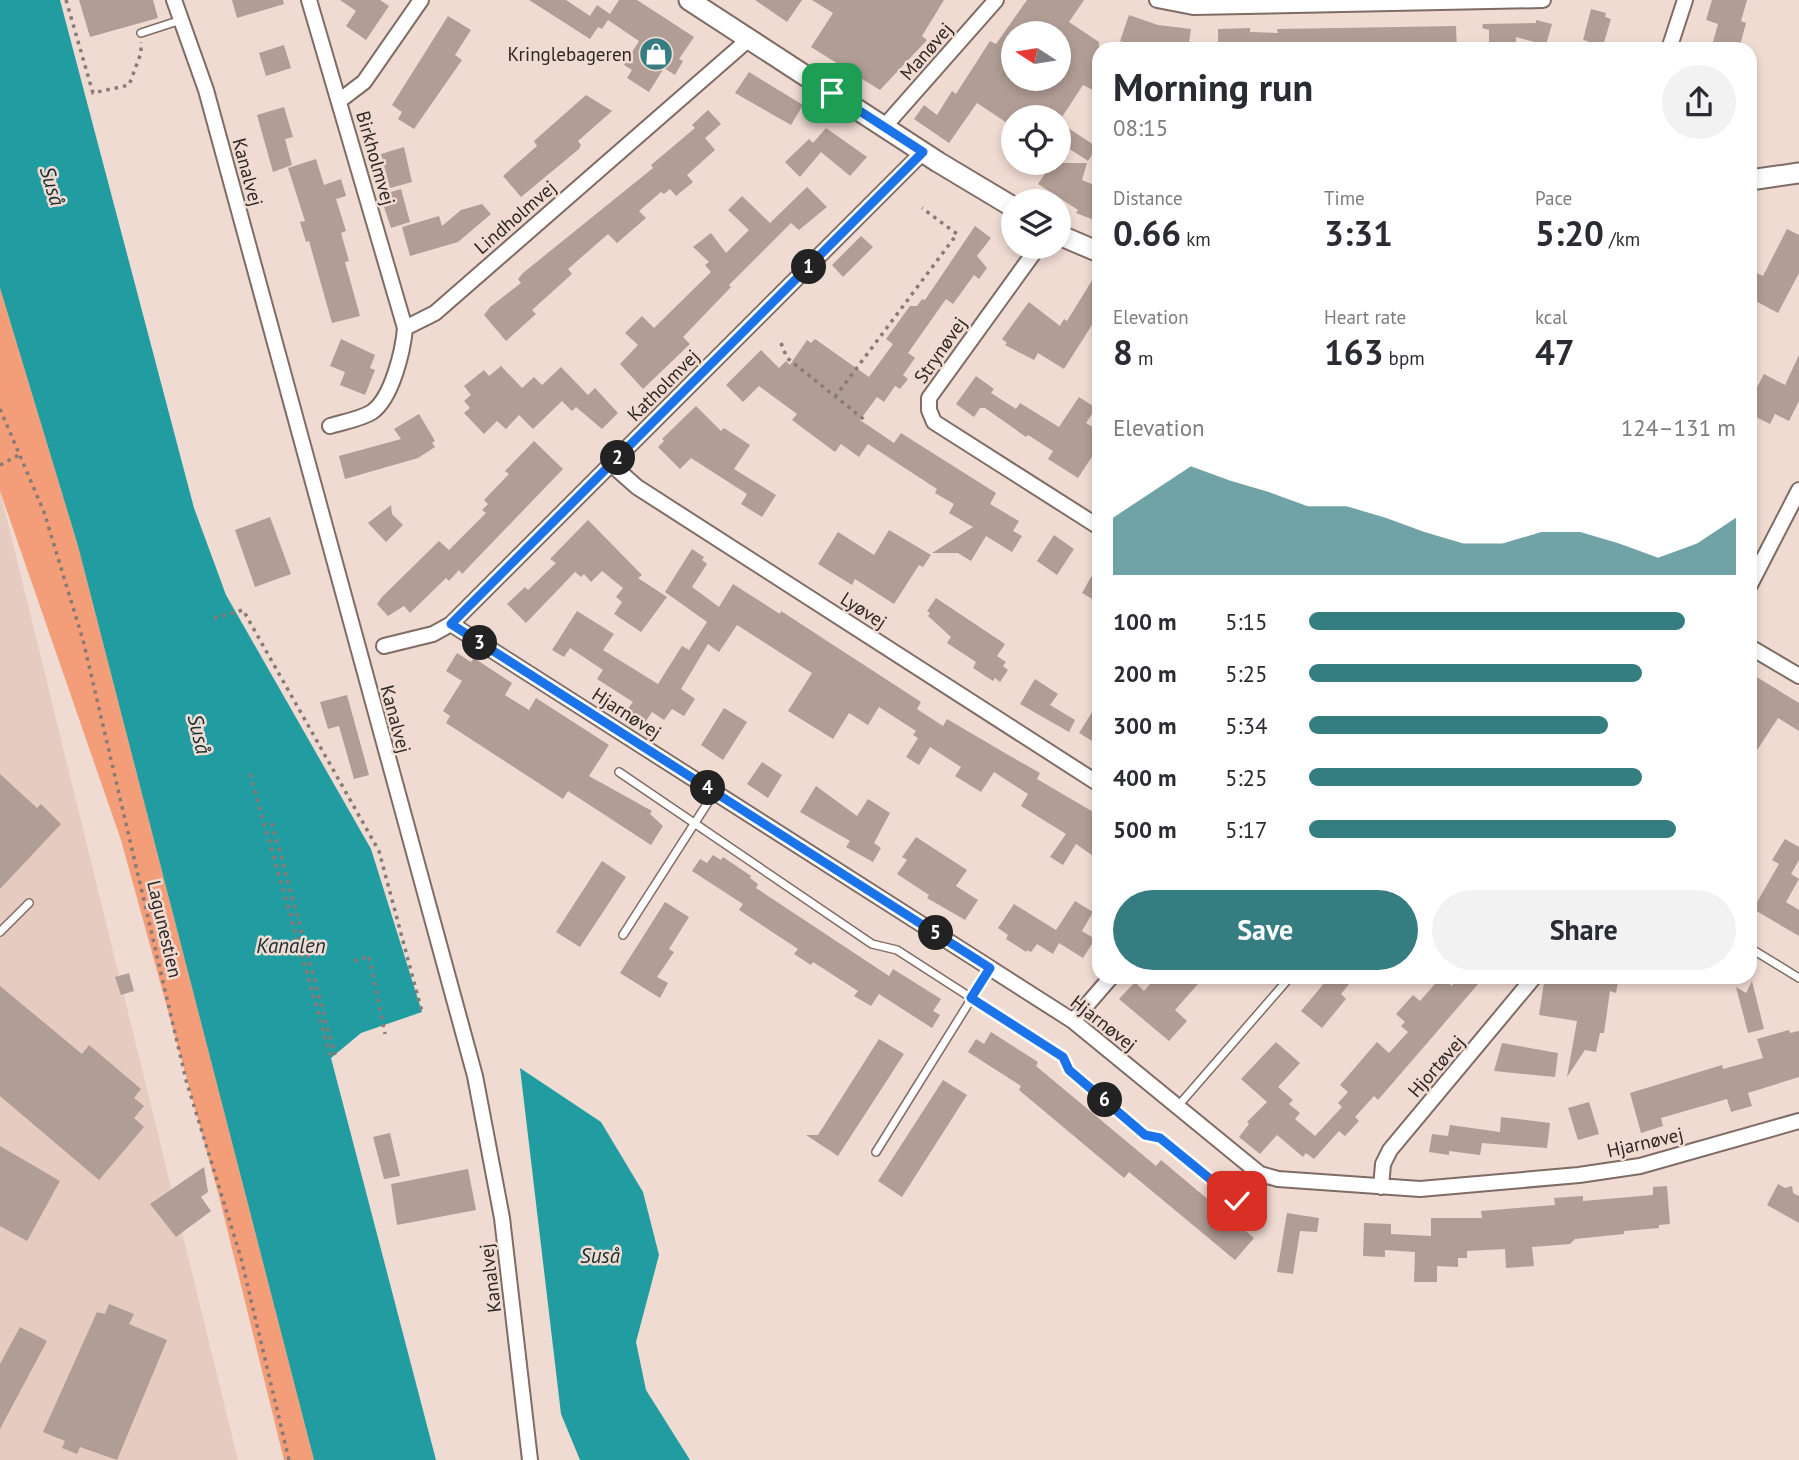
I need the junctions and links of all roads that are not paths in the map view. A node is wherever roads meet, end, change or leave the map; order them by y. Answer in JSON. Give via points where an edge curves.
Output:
{"nodes":[{"id":1,"x":174,"y":0,"type":"edge"},
{"id":2,"x":309,"y":0,"type":"edge"},
{"id":3,"x":421,"y":0,"type":"edge"},
{"id":4,"x":689,"y":0,"type":"edge"},
{"id":5,"x":996,"y":0,"type":"edge"},
{"id":6,"x":1157,"y":0,"type":"edge"},
{"id":7,"x":1543,"y":0,"type":"edge"},
{"id":8,"x":1685,"y":0,"type":"edge"},
{"id":9,"x":181,"y":20,"type":"junction"},
{"id":10,"x":141,"y":33,"type":"road end"},
{"id":11,"x":750,"y":39,"type":"junction"},
{"id":12,"x":1671,"y":42,"type":"edge"},
{"id":13,"x":339,"y":102,"type":"junction"},
{"id":14,"x":884,"y":127,"type":"junction"},
{"id":15,"x":923,"y":152,"type":"junction"},
{"id":16,"x":1799,"y":173,"type":"edge"},
{"id":17,"x":1757,"y":179,"type":"edge"},
{"id":18,"x":1001,"y":200,"type":"edge"},
{"id":19,"x":1071,"y":240,"type":"edge"},
{"id":20,"x":1092,"y":249,"type":"edge"},
{"id":21,"x":1029,"y":259,"type":"edge"},
{"id":22,"x":405,"y":328,"type":"junction"},
{"id":23,"x":330,"y":426,"type":"dead end"},
{"id":24,"x":611,"y":464,"type":"junction"},
{"id":25,"x":1799,"y":490,"type":"edge"},
{"id":26,"x":1092,"y":523,"type":"edge"},
{"id":27,"x":1757,"y":571,"type":"edge"},
{"id":28,"x":451,"y":624,"type":"junction"},
{"id":29,"x":384,"y":646,"type":"dead end"},
{"id":30,"x":1757,"y":651,"type":"edge"},
{"id":31,"x":1799,"y":676,"type":"edge"},
{"id":32,"x":618,"y":772,"type":"dead end"},
{"id":33,"x":1092,"y":780,"type":"edge"},
{"id":34,"x":715,"y":792,"type":"junction"},
{"id":35,"x":694,"y":824,"type":"junction"},
{"id":36,"x":29,"y":903,"type":"dead end"},
{"id":37,"x":0,"y":932,"type":"edge"},
{"id":38,"x":623,"y":935,"type":"dead end"},
{"id":39,"x":1757,"y":952,"type":"edge"},
{"id":40,"x":990,"y":968,"type":"junction"},
{"id":41,"x":1799,"y":978,"type":"edge"},
{"id":42,"x":1105,"y":984,"type":"edge"},
{"id":43,"x":1284,"y":984,"type":"edge"},
{"id":44,"x":1528,"y":984,"type":"edge"},
{"id":45,"x":971,"y":998,"type":"junction"},
{"id":46,"x":1073,"y":1021,"type":"junction"},
{"id":47,"x":1178,"y":1106,"type":"junction"},
{"id":48,"x":1799,"y":1121,"type":"edge"},
{"id":49,"x":876,"y":1152,"type":"dead end"},
{"id":50,"x":1381,"y":1186,"type":"junction"},
{"id":51,"x":1237,"y":1201,"type":"dead end"},
{"id":52,"x":530,"y":1460,"type":"edge"}],
"edges":[{"from":1,"to":9,"type":"street","name":"Kanalvej"},
{"from":2,"to":13,"type":"street","name":"Birkholmvej"},
{"from":3,"to":13,"type":"street","via":[[364,82]]},
{"from":4,"to":11,"type":"street"},
{"from":5,"to":14,"type":"street","name":"Manøvej"},
{"from":6,"to":7,"type":"street","via":[[1193,7]]},
{"from":8,"to":12,"type":"street"},
{"from":9,"to":10,"type":"lane"},
{"from":9,"to":52,"type":"street","name":"Kanalvej","via":[[206,90],[475,1076],[502,1218]]},
{"from":11,"to":14,"type":"street"},
{"from":11,"to":22,"type":"street","name":"Lindholmvej","via":[[435,313]]},
{"from":13,"to":22,"type":"street","name":"Birkholmvej"},
{"from":14,"to":15,"type":"street"},
{"from":15,"to":18,"type":"street"},
{"from":15,"to":24,"type":"street","name":"Katholmvej"},
{"from":16,"to":17,"type":"street"},
{"from":19,"to":20,"type":"street"},
{"from":21,"to":26,"type":"street","name":"Strynøvej","via":[[929,398],[929,410],[934,422]]},
{"from":22,"to":23,"type":"street","via":[[403,350],[382,402],[370,414]]},
{"from":24,"to":28,"type":"street","name":"Katholmvej"},
{"from":24,"to":33,"type":"street","name":"Lyøvej","via":[[637,487]]},
{"from":25,"to":27,"type":"street"},
{"from":28,"to":29,"type":"street","name":"Katholmvej","via":[[433,634]]},
{"from":28,"to":34,"type":"street","name":"Hjarnøvej"},
{"from":30,"to":31,"type":"street"},
{"from":32,"to":35,"type":"lane"},
{"from":34,"to":35,"type":"lane"},
{"from":34,"to":40,"type":"street","name":"Hjarnøvej"},
{"from":35,"to":38,"type":"lane"},
{"from":35,"to":45,"type":"lane","via":[[872,944],[897,950]]},
{"from":36,"to":37,"type":"lane"},
{"from":39,"to":41,"type":"lane"},
{"from":40,"to":45,"type":"lane"},
{"from":40,"to":46,"type":"street","name":"Hjarnøvej"},
{"from":42,"to":46,"type":"street"},
{"from":43,"to":47,"type":"lane"},
{"from":44,"to":50,"type":"street","name":"Hjortøvej","via":[[1390,1150]]},
{"from":45,"to":49,"type":"lane"},
{"from":45,"to":51,"type":"lane","via":[[1063,1057],[1069,1070],[1145,1135],[1160,1138]]},
{"from":46,"to":47,"type":"street","name":"Hjarnøvej"},
{"from":47,"to":50,"type":"street","name":"Hjarnøvej","via":[[1260,1174]]},
{"from":48,"to":50,"type":"street","name":"Hjarnøvej","via":[[1640,1166],[1420,1189]]}]}
